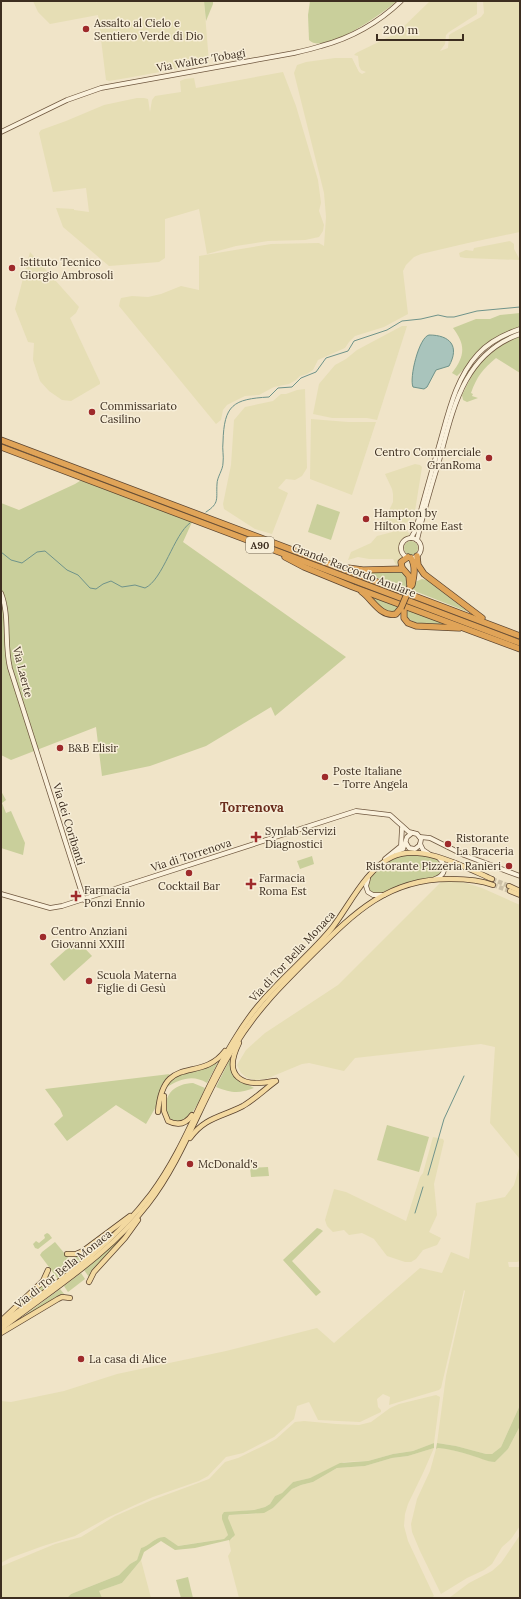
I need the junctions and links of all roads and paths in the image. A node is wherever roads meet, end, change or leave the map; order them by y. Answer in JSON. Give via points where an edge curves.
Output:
{"nodes":[{"id":1,"x":401,"y":1,"type":"edge"},
{"id":2,"x":1,"y":132,"type":"edge"},
{"id":3,"x":520,"y":329,"type":"edge"},
{"id":4,"x":520,"y":334,"type":"edge"},
{"id":5,"x":1,"y":440,"type":"edge"},
{"id":6,"x":441,"y":445,"type":"junction"},
{"id":7,"x":1,"y":447,"type":"edge"},
{"id":8,"x":434,"y":471,"type":"junction"},
{"id":9,"x":411,"y":538,"type":"junction"},
{"id":10,"x":417,"y":540,"type":"junction"},
{"id":11,"x":263,"y":546,"type":"junction"},
{"id":12,"x":412,"y":557,"type":"junction"},
{"id":13,"x":330,"y":564,"type":"junction"},
{"id":14,"x":402,"y":568,"type":"junction"},
{"id":15,"x":353,"y":587,"type":"junction"},
{"id":16,"x":411,"y":587,"type":"junction"},
{"id":17,"x":1,"y":593,"type":"edge"},
{"id":18,"x":403,"y":608,"type":"junction"},
{"id":19,"x":494,"y":626,"type":"junction"},
{"id":20,"x":483,"y":635,"type":"junction"},
{"id":21,"x":520,"y":636,"type":"edge"},
{"id":22,"x":520,"y":643,"type":"edge"},
{"id":23,"x":520,"y":649,"type":"edge"},
{"id":24,"x":37,"y":753,"type":"joint"},
{"id":25,"x":386,"y":815,"type":"junction"},
{"id":26,"x":402,"y":828,"type":"junction"},
{"id":27,"x":412,"y":833,"type":"junction"},
{"id":28,"x":407,"y":837,"type":"junction"},
{"id":29,"x":420,"y":837,"type":"junction"},
{"id":30,"x":426,"y":838,"type":"junction"},
{"id":31,"x":406,"y":843,"type":"junction"},
{"id":32,"x":421,"y":844,"type":"junction"},
{"id":33,"x":392,"y":853,"type":"junction"},
{"id":34,"x":431,"y":855,"type":"junction"},
{"id":35,"x":439,"y":858,"type":"junction"},
{"id":36,"x":383,"y":862,"type":"junction"},
{"id":37,"x":369,"y":876,"type":"junction"},
{"id":38,"x":520,"y":876,"type":"edge"},
{"id":39,"x":492,"y":879,"type":"tunnel mouth"},
{"id":40,"x":435,"y":880,"type":"junction"},
{"id":41,"x":493,"y":885,"type":"tunnel mouth"},
{"id":42,"x":520,"y":892,"type":"edge"},
{"id":43,"x":1,"y":894,"type":"edge"},
{"id":44,"x":384,"y":895,"type":"junction"},
{"id":45,"x":520,"y":895,"type":"edge"},
{"id":46,"x":84,"y":900,"type":"junction"},
{"id":47,"x":247,"y":1026,"type":"junction"},
{"id":48,"x":231,"y":1044,"type":"junction"},
{"id":49,"x":212,"y":1084,"type":"junction"},
{"id":50,"x":164,"y":1096,"type":"dead end"},
{"id":51,"x":205,"y":1097,"type":"junction"},
{"id":52,"x":199,"y":1105,"type":"junction"},
{"id":53,"x":158,"y":1112,"type":"dead end"},
{"id":54,"x":180,"y":1152,"type":"junction"},
{"id":55,"x":142,"y":1208,"type":"junction"},
{"id":56,"x":68,"y":1254,"type":"dead end"},
{"id":57,"x":48,"y":1270,"type":"dead end"},
{"id":58,"x":89,"y":1282,"type":"dead end"},
{"id":59,"x":70,"y":1298,"type":"dead end"},
{"id":60,"x":1,"y":1321,"type":"edge"},
{"id":61,"x":1,"y":1324,"type":"edge"},
{"id":62,"x":1,"y":1331,"type":"edge"}],
"edges":[{"from":1,"to":2,"type":"street","name":"Via Walter Tobagi","via":[[363,29],[322,46],[101,88],[67,100]]},
{"from":3,"to":6,"type":"street","via":[[491,343],[472,363],[455,394]]},
{"from":4,"to":6,"type":"street","via":[[493,348],[474,368],[457,398]]},
{"from":5,"to":13,"type":"highway","name":"Grande Raccordo Anulare","number":"A90"},
{"from":6,"to":8,"type":"street"},
{"from":7,"to":11,"type":"highway","name":"Grande Raccordo Anulare","number":"A90"},
{"from":8,"to":9,"type":"street"},
{"from":8,"to":10,"type":"street"},
{"from":9,"to":10,"type":"street"},
{"from":9,"to":12,"type":"street","via":[[401,546],[402,553]]},
{"from":10,"to":12,"type":"street","via":[[421,549]]},
{"from":11,"to":15,"type":"highway","via":[[304,567]]},
{"from":11,"to":22,"type":"highway","name":"Grande Raccordo Anulare","number":"A90"},
{"from":12,"to":14,"type":"highway","via":[[402,562]]},
{"from":12,"to":16,"type":"highway","via":[[414,569]]},
{"from":12,"to":19,"type":"highway","via":[[424,574]]},
{"from":13,"to":14,"type":"highway","via":[[360,570]]},
{"from":13,"to":19,"type":"highway","name":"Grande Raccordo Anulare","number":"A90"},
{"from":14,"to":16,"type":"highway","via":[[409,575]]},
{"from":15,"to":18,"type":"highway","via":[[386,614],[395,615]]},
{"from":15,"to":20,"type":"highway"},
{"from":16,"to":18,"type":"highway","bridge":true},
{"from":17,"to":24,"type":"street","name":"Via Laerte","via":[[10,665]]},
{"from":18,"to":20,"type":"highway","via":[[404,618],[414,626],[453,628]]},
{"from":19,"to":21,"type":"highway","name":"Grande Raccordo Anulare","number":"A90"},
{"from":20,"to":23,"type":"highway"},
{"from":24,"to":46,"type":"street","name":"Via dei Coribanti"},
{"from":25,"to":26,"type":"street","name":"Via di Torrenova"},
{"from":25,"to":27,"type":"street","name":"Via di Torrenova","via":[[390,815]]},
{"from":25,"to":46,"type":"street","name":"Via di Torrenova","via":[[351,812]]},
{"from":26,"to":28,"type":"street","name":"Via di Torrenova"},
{"from":26,"to":33,"type":"street","via":[[401,846]]},
{"from":27,"to":28,"type":"street"},
{"from":27,"to":29,"type":"street"},
{"from":28,"to":31,"type":"street"},
{"from":29,"to":30,"type":"street"},
{"from":29,"to":32,"type":"street"},
{"from":30,"to":32,"type":"street"},
{"from":30,"to":38,"type":"street"},
{"from":31,"to":32,"type":"street","via":[[413,849]]},
{"from":31,"to":33,"type":"street","via":[[401,850]]},
{"from":32,"to":34,"type":"street","via":[[422,850]]},
{"from":33,"to":36,"type":"street"},
{"from":34,"to":35,"type":"main road","name":"Via di Tor Bella Monaca"},
{"from":34,"to":36,"type":"main road","name":"Via di Tor Bella Monaca","via":[[406,853]]},
{"from":35,"to":39,"type":"main road","name":"Via di Tor Bella Monaca"},
{"from":35,"to":40,"type":"street","via":[[444,865],[444,872]]},
{"from":36,"to":37,"type":"main road","name":"Via di Tor Bella Monaca"},
{"from":37,"to":44,"type":"street","via":[[367,891],[373,895]]},
{"from":37,"to":48,"type":"main road","name":"Via di Tor Bella Monaca","via":[[332,928],[263,1000]]},
{"from":40,"to":41,"type":"main road","name":"Via di Tor Bella Monaca","via":[[466,880]]},
{"from":40,"to":44,"type":"main road","name":"Via di Tor Bella Monaca","via":[[416,883]]},
{"from":42,"to":45,"type":"main road","via":[[509,889]]},
{"from":43,"to":46,"type":"street","name":"Via di Torrenova","via":[[51,908]]},
{"from":44,"to":47,"type":"main road","name":"Via di Tor Bella Monaca","via":[[349,919],[279,988]]},
{"from":47,"to":49,"type":"main road","name":"Via di Tor Bella Monaca"},
{"from":47,"to":54,"type":"main road","via":[[234,1055],[235,1072],[242,1080],[253,1084],[276,1081],[244,1105],[214,1117],[202,1125]]},
{"from":48,"to":49,"type":"main road","name":"Via di Tor Bella Monaca"},
{"from":48,"to":53,"type":"main road","via":[[206,1066],[182,1071],[170,1077],[162,1091]]},
{"from":49,"to":51,"type":"main road"},
{"from":50,"to":52,"type":"main road","via":[[164,1115],[173,1123],[186,1122]]},
{"from":51,"to":52,"type":"main road"},
{"from":51,"to":54,"type":"main road","name":"Via di Tor Bella Monaca"},
{"from":52,"to":55,"type":"main road","via":[[167,1170]]},
{"from":54,"to":55,"type":"main road","name":"Via di Tor Bella Monaca","via":[[161,1185]]},
{"from":55,"to":56,"type":"main road","via":[[85,1249]]},
{"from":55,"to":58,"type":"main road","via":[[127,1235],[93,1272]]},
{"from":55,"to":61,"type":"main road","via":[[94,1253]]},
{"from":55,"to":62,"type":"main road","name":"Via di Tor Bella Monaca","via":[[104,1250]]},
{"from":57,"to":60,"type":"main road","via":[[43,1281]]},
{"from":59,"to":62,"type":"main road","via":[[62,1297]]}]}
